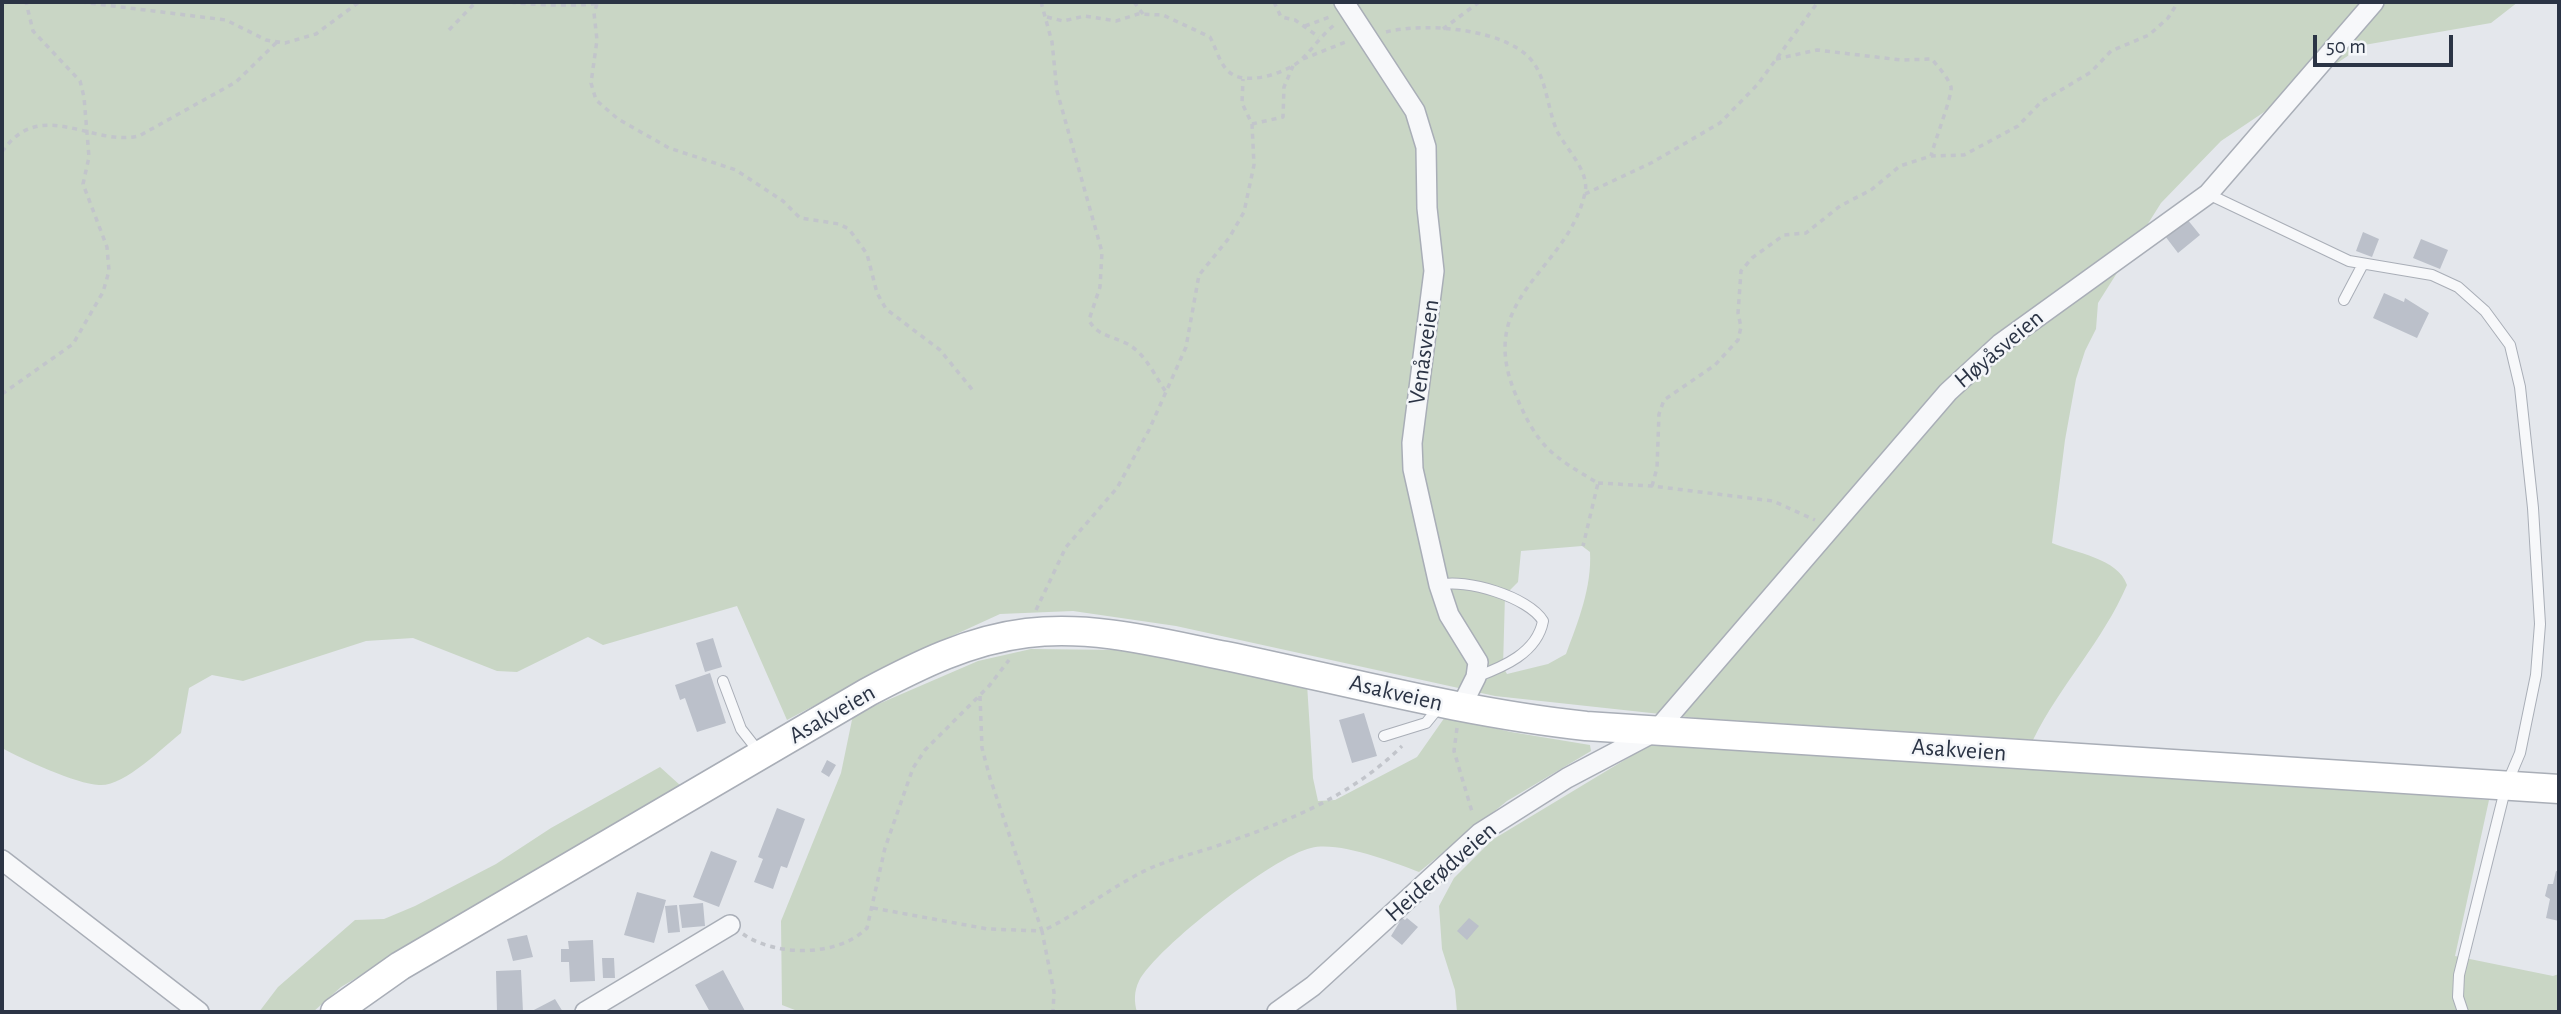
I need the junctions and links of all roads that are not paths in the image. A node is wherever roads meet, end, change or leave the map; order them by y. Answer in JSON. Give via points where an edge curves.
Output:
{"nodes":[{"id":1,"x":2374,"y":2,"type":"edge"},
{"id":2,"x":1348,"y":9,"type":"edge"},
{"id":3,"x":2208,"y":194,"type":"junction"},
{"id":4,"x":2363,"y":264,"type":"junction"},
{"id":5,"x":2344,"y":300,"type":"dead end"},
{"id":6,"x":1439,"y":585,"type":"junction"},
{"id":7,"x":1476,"y":677,"type":"junction"},
{"id":8,"x":723,"y":681,"type":"dead end"},
{"id":9,"x":1443,"y":712,"type":"junction"},
{"id":10,"x":1656,"y":731,"type":"junction"},
{"id":11,"x":1384,"y":736,"type":"dead end"},
{"id":12,"x":762,"y":755,"type":"junction"},
{"id":13,"x":2507,"y":786,"type":"junction"},
{"id":14,"x":2559,"y":789,"type":"edge"},
{"id":15,"x":2,"y":860,"type":"edge"},
{"id":16,"x":730,"y":925,"type":"road end"},
{"id":17,"x":199,"y":1012,"type":"edge"},
{"id":18,"x":334,"y":1012,"type":"edge"},
{"id":19,"x":585,"y":1012,"type":"edge"},
{"id":20,"x":1277,"y":1012,"type":"edge"},
{"id":21,"x":2463,"y":1012,"type":"edge"}],
"edges":[{"from":1,"to":3,"type":"street","name":"Høyåsveien"},
{"from":2,"to":6,"type":"street","name":"Venåsveien","via":[[1415,111],[1426,147],[1434,271],[1412,443],[1413,469]]},
{"from":3,"to":4,"type":"lane"},
{"from":3,"to":10,"type":"street","name":"Høyåsveien","via":[[2094,274],[1978,363],[1948,392]]},
{"from":4,"to":5,"type":"lane"},
{"from":4,"to":13,"type":"lane","via":[[2432,275],[2458,287],[2485,311],[2510,345],[2520,387],[2540,624],[2528,721]]},
{"from":6,"to":7,"type":"street","name":"Venåsveien","via":[[1449,615],[1478,662]]},
{"from":6,"to":7,"type":"lane","via":[[1451,581],[1505,594],[1536,610],[1543,621],[1521,656]]},
{"from":7,"to":9,"type":"street"},
{"from":8,"to":12,"type":"lane","via":[[741,729]]},
{"from":9,"to":10,"type":"main road","name":"Asakveien"},
{"from":9,"to":11,"type":"lane"},
{"from":9,"to":12,"type":"main road","name":"Asakveien","via":[[1128,636],[1071,631],[971,645],[925,663]]},
{"from":10,"to":13,"type":"main road","name":"Asakveien"},
{"from":10,"to":20,"type":"street","name":"Heiderødveien","via":[[1567,778],[1480,833],[1312,986]]},
{"from":12,"to":18,"type":"main road","name":"Asakveien","via":[[400,966]]},
{"from":13,"to":14,"type":"main road","name":"Asakveien"},
{"from":13,"to":21,"type":"lane","via":[[2459,975]]},
{"from":15,"to":17,"type":"street"},
{"from":16,"to":19,"type":"street"}]}
